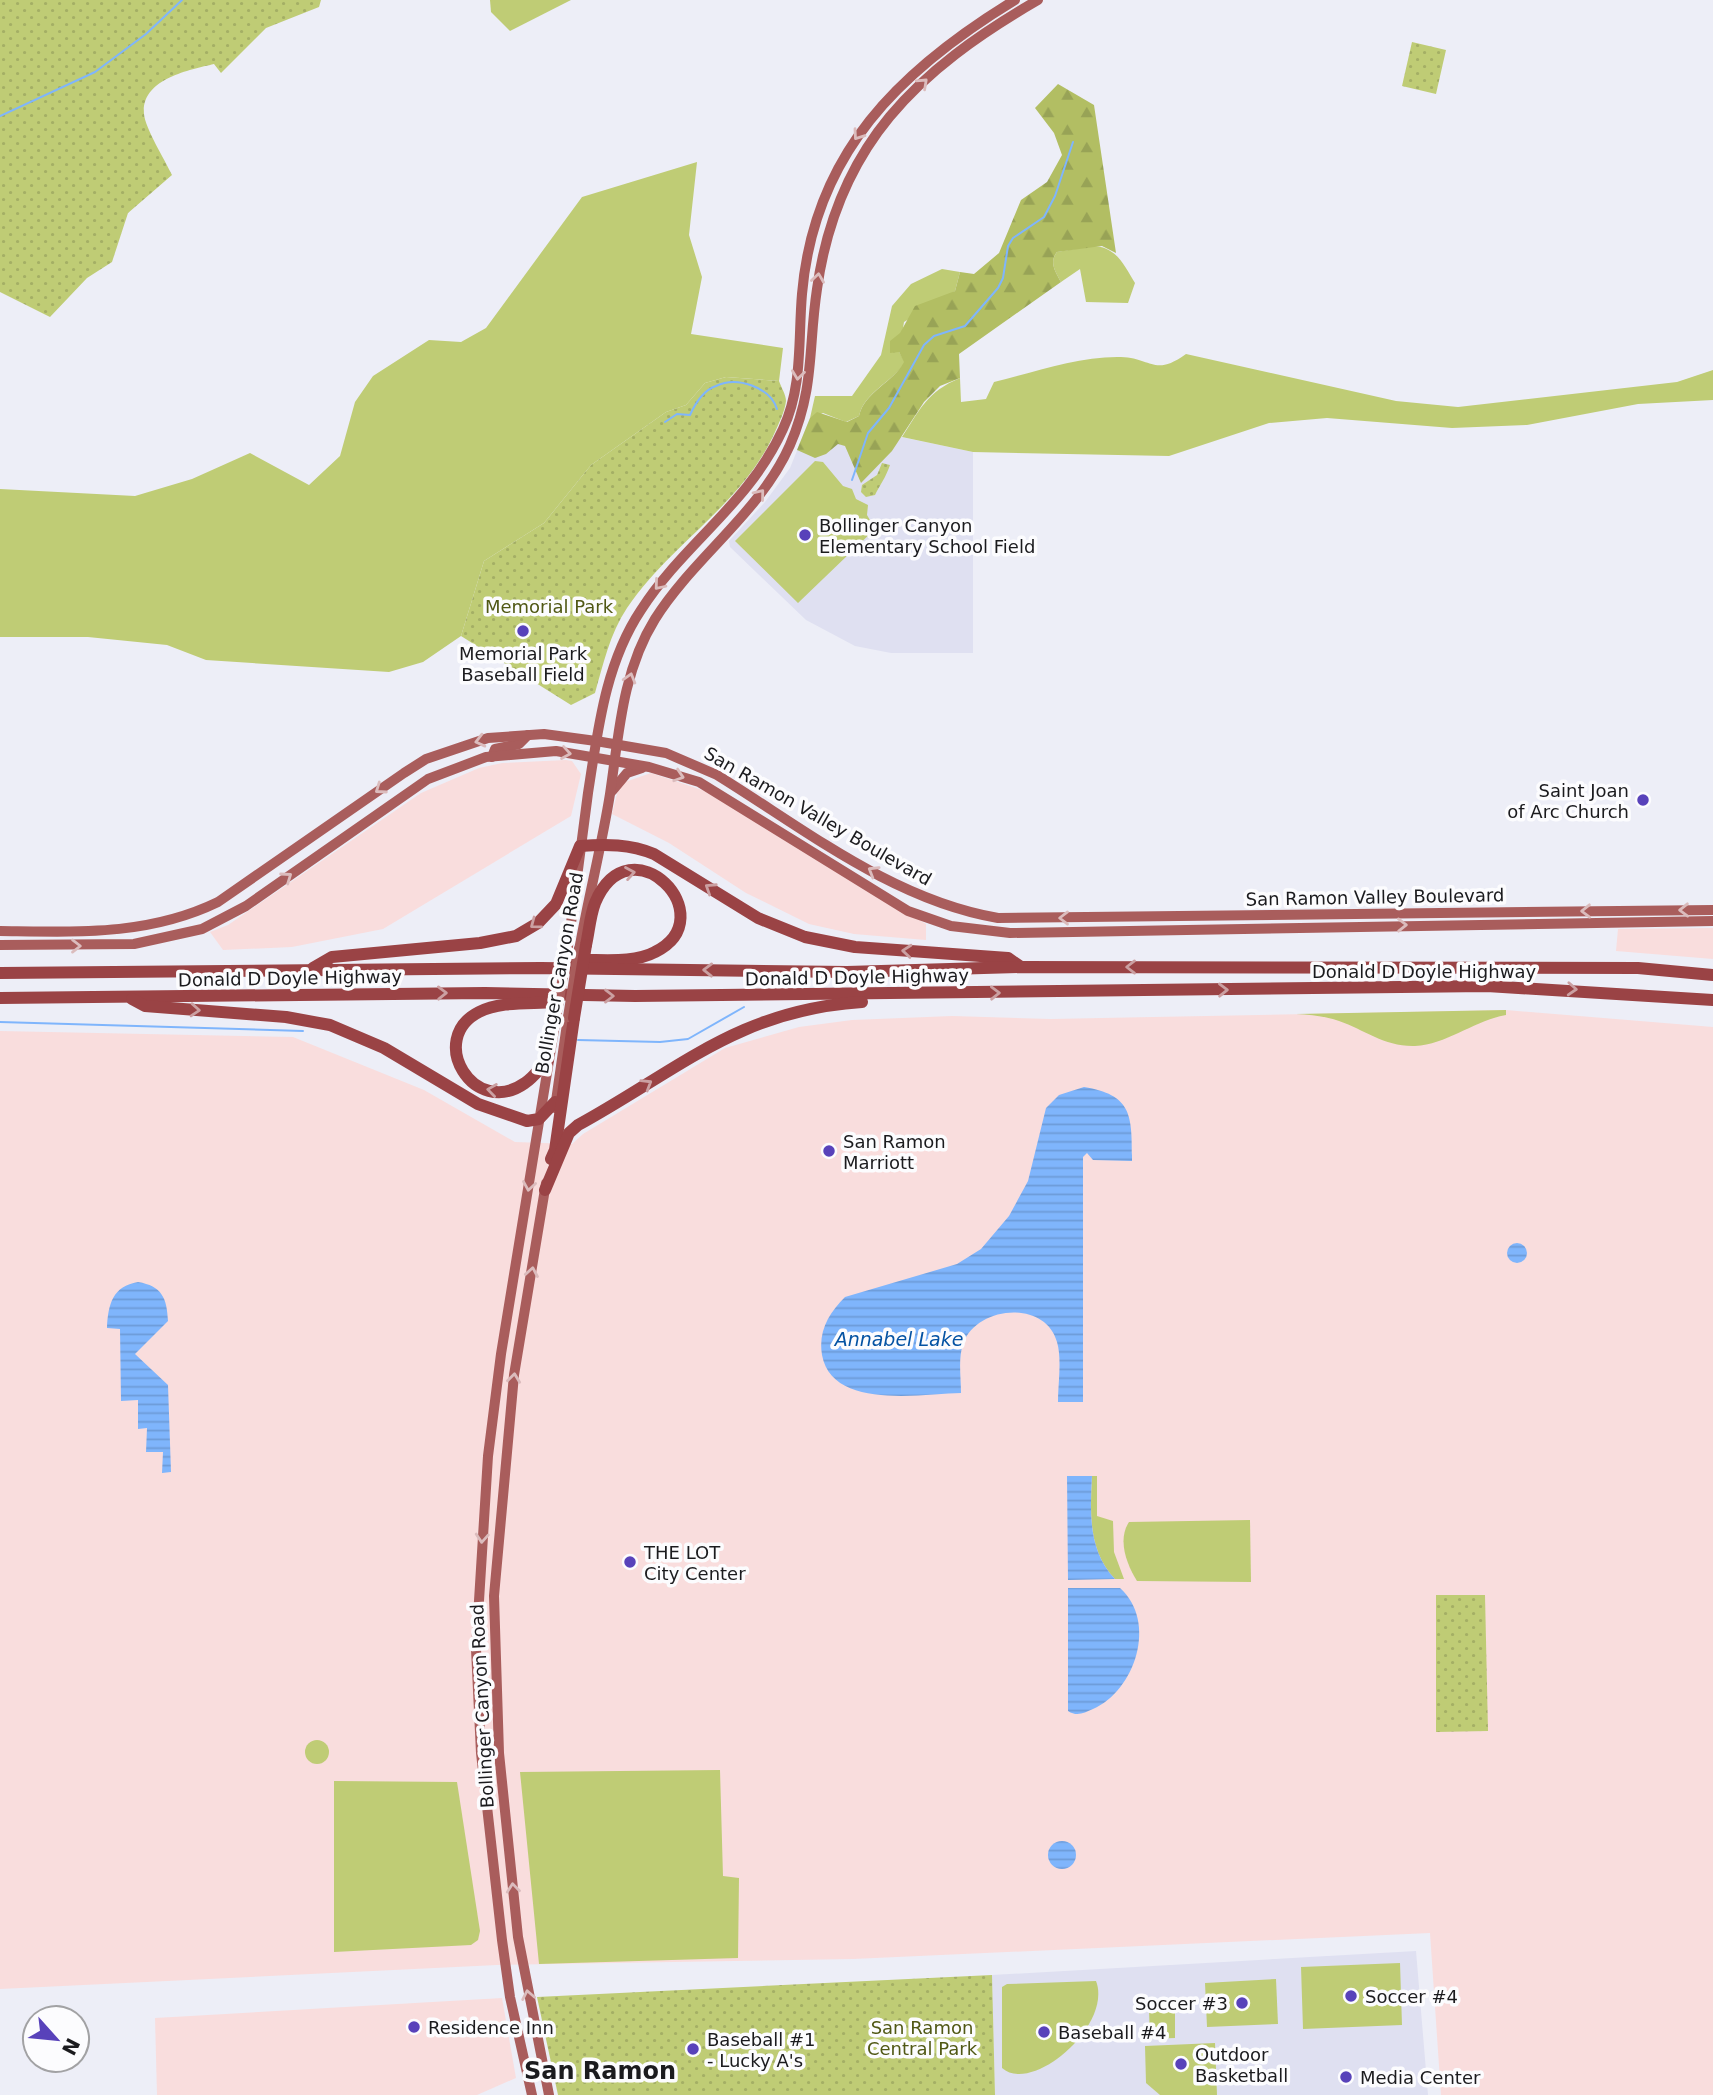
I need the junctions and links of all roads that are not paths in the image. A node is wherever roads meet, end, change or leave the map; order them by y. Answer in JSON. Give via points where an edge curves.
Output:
{"nodes":[{"id":1,"x":1015,"y":0,"type":"edge"},
{"id":2,"x":1038,"y":0,"type":"edge"},
{"id":3,"x":528,"y":735,"type":"junction"},
{"id":4,"x":596,"y":741,"type":"junction"},
{"id":5,"x":616,"y":745,"type":"junction"},
{"id":6,"x":492,"y":757,"type":"junction"},
{"id":7,"x":594,"y":757,"type":"junction"},
{"id":8,"x":613,"y":761,"type":"junction"},
{"id":9,"x":649,"y":767,"type":"junction"},
{"id":10,"x":610,"y":794,"type":"junction"},
{"id":11,"x":600,"y":844,"type":"junction"},
{"id":12,"x":580,"y":846,"type":"junction"},
{"id":13,"x":1713,"y":910,"type":"edge"},
{"id":14,"x":1713,"y":921,"type":"edge"},
{"id":15,"x":0,"y":931,"type":"edge"},
{"id":16,"x":0,"y":945,"type":"edge"},
{"id":17,"x":583,"y":945,"type":"junction"},
{"id":18,"x":1021,"y":967,"type":"junction"},
{"id":19,"x":541,"y":968,"type":"junction"},
{"id":20,"x":310,"y":970,"type":"junction"},
{"id":21,"x":0,"y":973,"type":"edge"},
{"id":22,"x":1713,"y":975,"type":"edge"},
{"id":23,"x":902,"y":994,"type":"junction"},
{"id":24,"x":583,"y":996,"type":"junction"},
{"id":25,"x":0,"y":998,"type":"edge"},
{"id":26,"x":129,"y":998,"type":"junction"},
{"id":27,"x":1713,"y":1000,"type":"edge"},
{"id":28,"x":566,"y":1018,"type":"junction"},
{"id":29,"x":548,"y":1060,"type":"junction"},
{"id":30,"x":555,"y":1102,"type":"junction"},
{"id":31,"x":539,"y":1119,"type":"junction"},
{"id":32,"x":549,"y":1162,"type":"junction"},
{"id":33,"x":545,"y":1190,"type":"junction"},
{"id":34,"x":533,"y":2095,"type":"edge"},
{"id":35,"x":549,"y":2095,"type":"edge"}],
"edges":[{"from":1,"to":4,"type":"main road","name":"Bollinger Canyon Road","one_way":true,"via":[[947,46],[893,93],[830,180],[808,251],[800,359],[788,418],[747,490],[673,569],[631,625],[610,673]]},
{"from":5,"to":2,"type":"main road","name":"Bollinger Canyon Road","one_way":true,"via":[[631,673],[655,619],[766,486],[798,426],[813,359],[822,248],[854,166],[884,123],[947,61]]},
{"from":3,"to":4,"type":"main road","name":"San Ramon Valley Boulevard"},
{"from":3,"to":6,"type":"main road","via":[[519,744],[495,749]]},
{"from":3,"to":15,"type":"main road","name":"San Ramon Valley Boulevard","one_way":true,"via":[[488,738],[426,759],[218,902],[191,915],[134,929]]},
{"from":4,"to":5,"type":"main road","name":"San Ramon Valley Boulevard"},
{"from":4,"to":7,"type":"main road","name":"Bollinger Canyon Road"},
{"from":5,"to":8,"type":"main road","name":"Bollinger Canyon Road"},
{"from":13,"to":5,"type":"main road","name":"San Ramon Valley Boulevard","one_way":true,"via":[[998,918],[951,909],[904,890],[694,764],[666,753]]},
{"from":6,"to":7,"type":"main road","name":"San Ramon Valley Boulevard","one_way":true,"via":[[556,751]]},
{"from":16,"to":6,"type":"main road","name":"San Ramon Valley Boulevard","one_way":true,"via":[[134,944],[209,926],[246,906],[428,779]]},
{"from":7,"to":8,"type":"main road","name":"San Ramon Valley Boulevard"},
{"from":7,"to":12,"type":"main road","name":"Bollinger Canyon Road"},
{"from":8,"to":9,"type":"main road","name":"San Ramon Valley Boulevard"},
{"from":8,"to":10,"type":"main road","name":"Bollinger Canyon Road"},
{"from":9,"to":10,"type":"main road","via":[[627,774]]},
{"from":9,"to":14,"type":"main road","name":"San Ramon Valley Boulevard","one_way":true,"via":[[699,782],[908,911],[976,930]]},
{"from":10,"to":11,"type":"main road","name":"Bollinger Canyon Road"},
{"from":11,"to":12,"type":"highway"},
{"from":11,"to":17,"type":"main road","name":"Bollinger Canyon Road"},
{"from":18,"to":11,"type":"highway","one_way":true,"via":[[1008,958],[820,942],[758,918],[654,854]]},
{"from":12,"to":20,"type":"highway","one_way":true,"via":[[556,904],[538,923],[516,936],[332,957]]},
{"from":12,"to":28,"type":"main road","name":"Bollinger Canyon Road","bridge":true,"via":[[568,946]]},
{"from":17,"to":19,"type":"highway","one_way":true,"via":[[594,904],[620,874],[629,870],[651,873],[675,893],[678,926],[656,952],[635,958],[550,961]]},
{"from":17,"to":28,"type":"highway","bridge":true},
{"from":18,"to":19,"type":"highway","name":"Donald D Doyle Highway","one_way":true,"via":[[847,972]]},
{"from":22,"to":18,"type":"highway","name":"Donald D Doyle Highway","one_way":true,"via":[[1639,968]]},
{"from":19,"to":20,"type":"highway","name":"Donald D Doyle Highway"},
{"from":20,"to":21,"type":"highway","name":"Donald D Doyle Highway"},
{"from":24,"to":23,"type":"highway","name":"Donald D Doyle Highway","one_way":true},
{"from":23,"to":27,"type":"highway","name":"Donald D Doyle Highway","one_way":true,"via":[[1487,986]]},
{"from":33,"to":23,"type":"highway","one_way":true,"via":[[569,1133],[578,1125],[731,1034],[784,1013],[882,1001]]},
{"from":26,"to":24,"type":"highway","name":"Donald D Doyle Highway","one_way":true},
{"from":29,"to":24,"type":"highway","one_way":true,"via":[[518,1087],[487,1091],[463,1073],[457,1040],[468,1019],[488,1008],[573,1002]]},
{"from":25,"to":26,"type":"highway","name":"Donald D Doyle Highway"},
{"from":26,"to":31,"type":"highway","one_way":true,"via":[[145,1006],[330,1025],[384,1048],[478,1104],[527,1121]]},
{"from":28,"to":29,"type":"main road","name":"Bollinger Canyon Road"},
{"from":28,"to":30,"type":"main road","name":"Bollinger Canyon Road"},
{"from":28,"to":32,"type":"highway","via":[[555,1150]]},
{"from":29,"to":31,"type":"main road","name":"Bollinger Canyon Road"},
{"from":30,"to":31,"type":"highway"},
{"from":30,"to":32,"type":"main road","name":"Bollinger Canyon Road"},
{"from":31,"to":34,"type":"main road","name":"Bollinger Canyon Road","one_way":true,"via":[[488,1456],[476,1649],[481,1753],[502,1940]]},
{"from":32,"to":33,"type":"main road","name":"Bollinger Canyon Road"},
{"from":35,"to":33,"type":"main road","name":"Bollinger Canyon Road","one_way":true,"via":[[518,1937],[499,1753],[494,1596],[514,1376]]}]}
